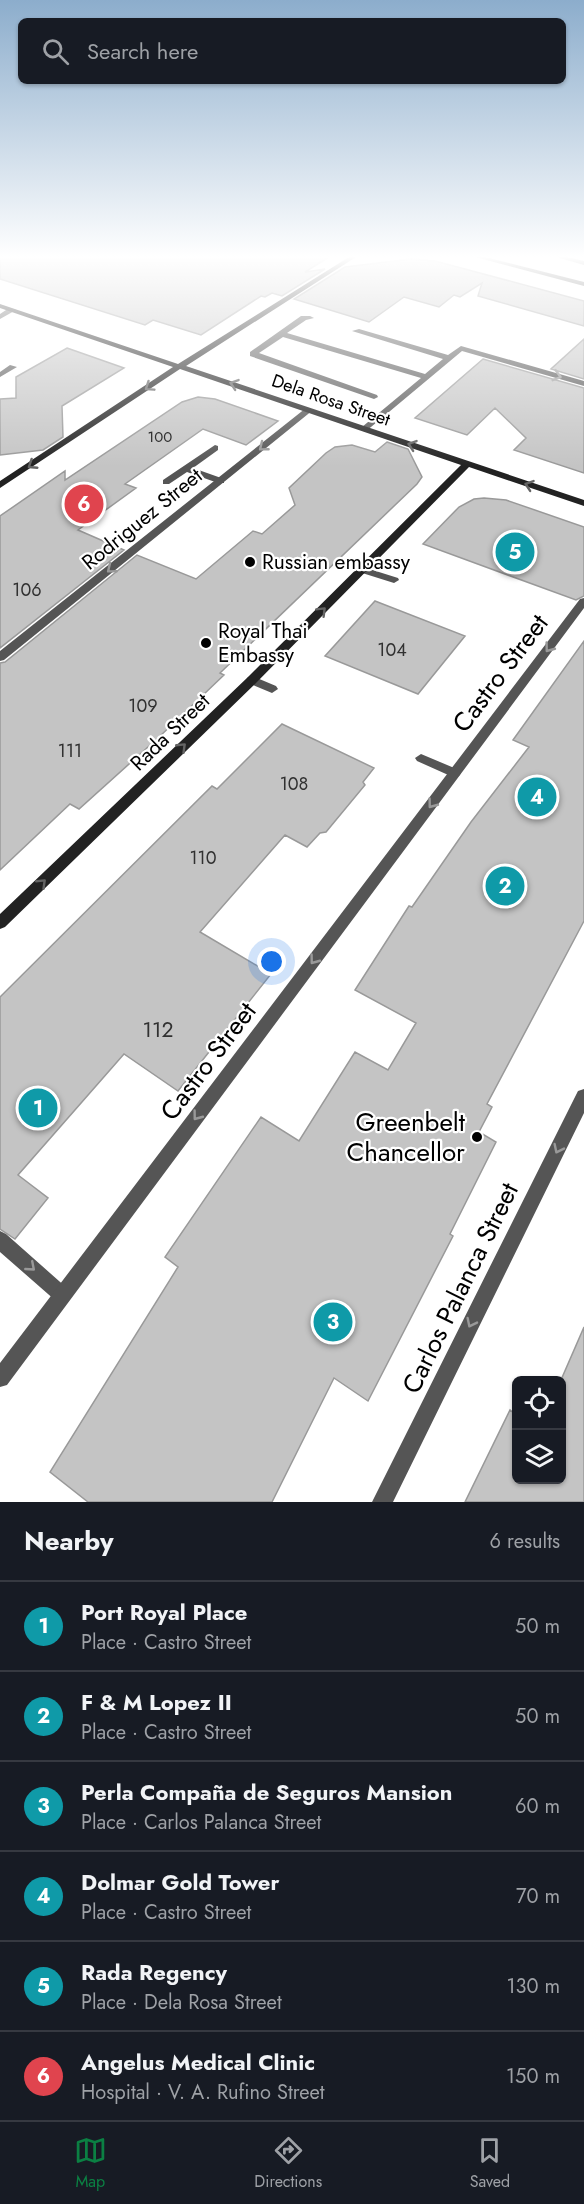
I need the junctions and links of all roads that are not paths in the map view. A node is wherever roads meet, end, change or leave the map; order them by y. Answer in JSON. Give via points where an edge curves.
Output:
{"nodes":[{"id":1,"x":63,"y":327,"type":"edge"},
{"id":2,"x":242,"y":327,"type":"edge"},
{"id":3,"x":291,"y":327,"type":"edge"},
{"id":4,"x":356,"y":331,"type":"dead end"},
{"id":5,"x":282,"y":334,"type":"junction"},
{"id":6,"x":449,"y":358,"type":"junction"},
{"id":7,"x":180,"y":366,"type":"junction"},
{"id":8,"x":13,"y":367,"type":"dead end"},
{"id":9,"x":0,"y":375,"type":"edge"},
{"id":10,"x":426,"y":378,"type":"junction"},
{"id":11,"x":584,"y":384,"type":"edge"},
{"id":12,"x":374,"y":396,"type":"dead end"},
{"id":13,"x":309,"y":410,"type":"junction"},
{"id":14,"x":365,"y":429,"type":"junction"},
{"id":15,"x":215,"y":448,"type":"dead end"},
{"id":16,"x":467,"y":464,"type":"junction"},
{"id":17,"x":185,"y":468,"type":"junction"},
{"id":18,"x":220,"y":481,"type":"junction"},
{"id":19,"x":166,"y":482,"type":"dead end"},
{"id":20,"x":0,"y":485,"type":"edge"},
{"id":21,"x":584,"y":503,"type":"edge"},
{"id":22,"x":363,"y":570,"type":"junction"},
{"id":23,"x":394,"y":580,"type":"dead end"},
{"id":24,"x":584,"y":601,"type":"edge"},
{"id":25,"x":0,"y":657,"type":"edge"},
{"id":26,"x":252,"y":680,"type":"junction"},
{"id":27,"x":272,"y":689,"type":"dead end"},
{"id":28,"x":421,"y":758,"type":"dead end"},
{"id":29,"x":455,"y":773,"type":"junction"},
{"id":30,"x":0,"y":923,"type":"edge"},
{"id":31,"x":584,"y":1096,"type":"edge"},
{"id":32,"x":0,"y":1240,"type":"edge"},
{"id":33,"x":62,"y":1295,"type":"junction"},
{"id":34,"x":0,"y":1377,"type":"edge"},
{"id":35,"x":382,"y":1502,"type":"edge"}],
"edges":[{"from":1,"to":7,"type":"street","name":"Dela Rosa Street"},
{"from":2,"to":7,"type":"street"},
{"from":3,"to":5,"type":"street"},
{"from":4,"to":6,"type":"street"},
{"from":5,"to":10,"type":"street"},
{"from":5,"to":12,"type":"street","via":[[253,354]]},
{"from":6,"to":10,"type":"street"},
{"from":6,"to":11,"type":"street","one_way":true,"via":[[460,348]]},
{"from":13,"to":7,"type":"street","name":"Dela Rosa Street","one_way":true},
{"from":7,"to":20,"type":"street","one_way":true},
{"from":8,"to":9,"type":"street"},
{"from":10,"to":14,"type":"street"},
{"from":13,"to":14,"type":"street","name":"Dela Rosa Street"},
{"from":13,"to":18,"type":"street","name":"Rodriguez Street","one_way":true},
{"from":16,"to":14,"type":"street","name":"Dela Rosa Street","one_way":true},
{"from":15,"to":17,"type":"street"},
{"from":21,"to":16,"type":"street","name":"Dela Rosa Street","one_way":true},
{"from":16,"to":22,"type":"street","name":"Rada Street"},
{"from":17,"to":18,"type":"street"},
{"from":17,"to":19,"type":"street"},
{"from":18,"to":25,"type":"street","name":"Rodriguez Street","one_way":true},
{"from":22,"to":23,"type":"street"},
{"from":26,"to":22,"type":"street","name":"Rada Street","one_way":true},
{"from":24,"to":29,"type":"street","name":"Castro Street","one_way":true},
{"from":26,"to":27,"type":"street"},
{"from":30,"to":26,"type":"street","name":"Rada Street","one_way":true},
{"from":28,"to":29,"type":"street"},
{"from":29,"to":33,"type":"street","name":"Castro Street","one_way":true},
{"from":31,"to":35,"type":"street","name":"Carlos Palanca Street","one_way":true},
{"from":32,"to":33,"type":"street","one_way":true},
{"from":33,"to":34,"type":"street","name":"Castro Street"}]}
